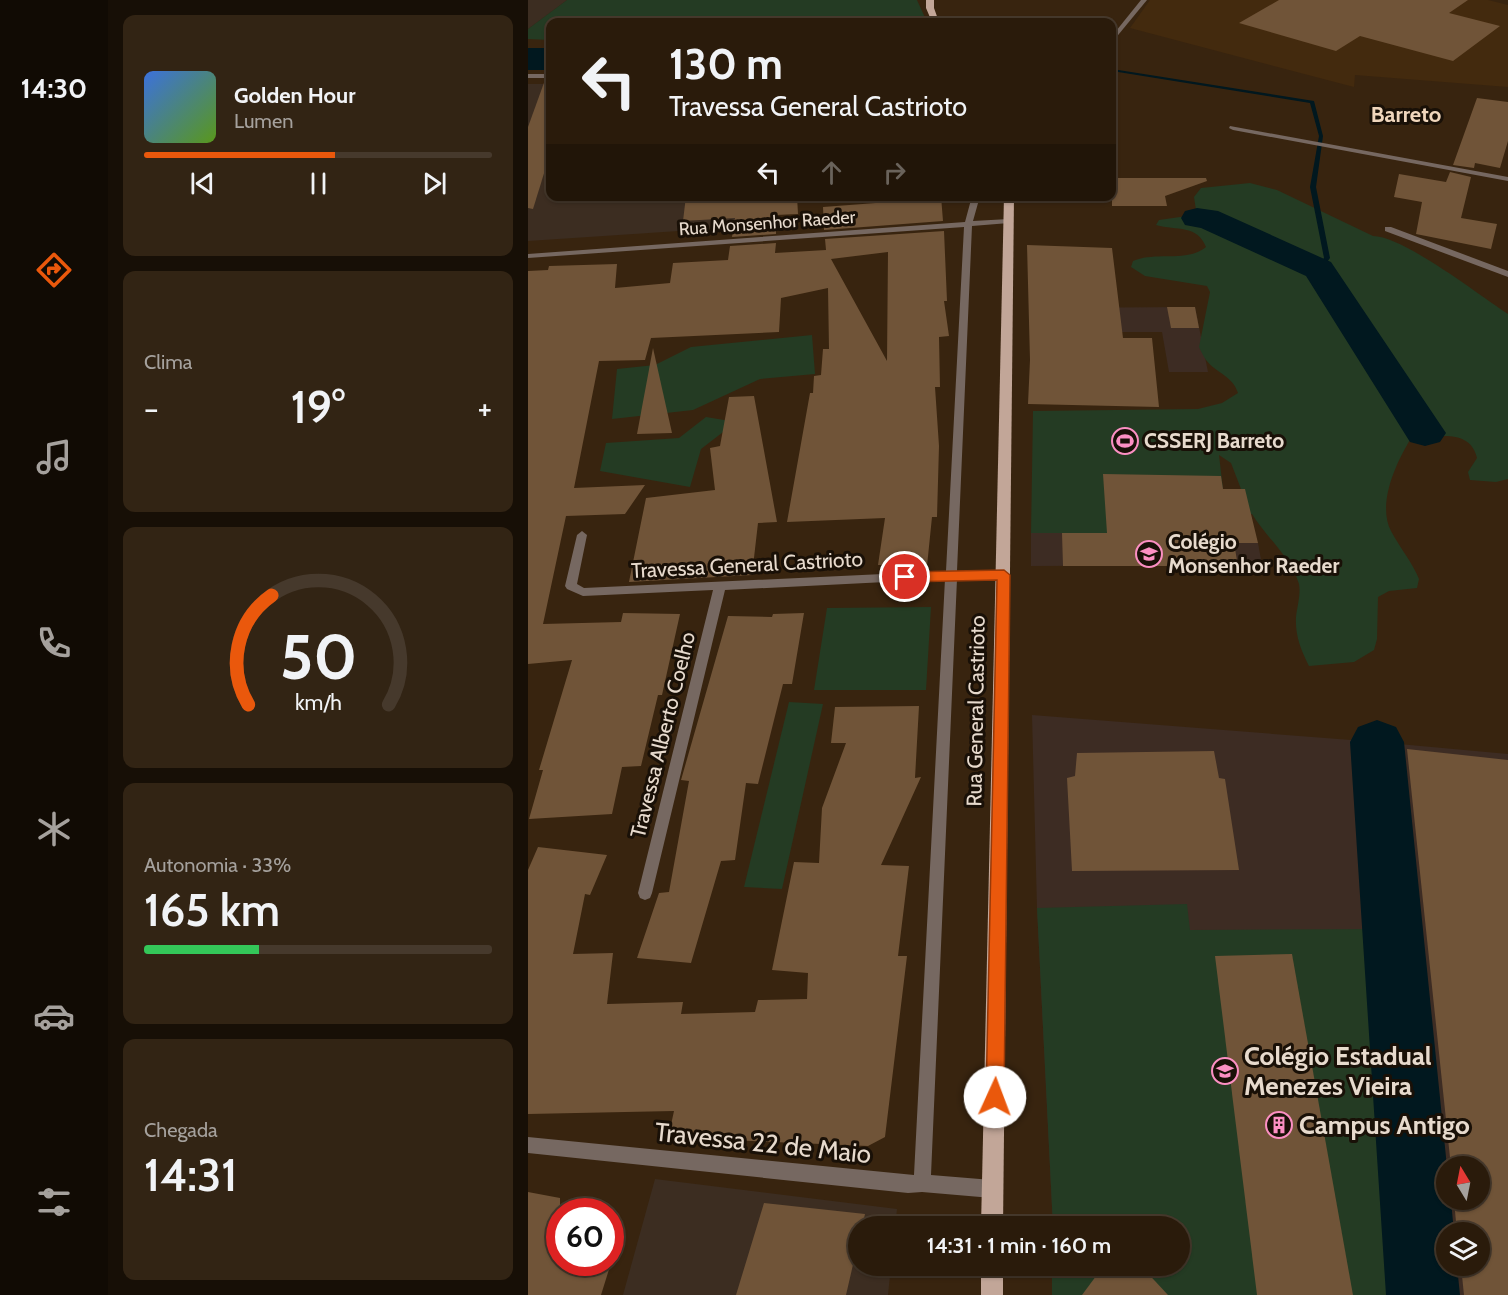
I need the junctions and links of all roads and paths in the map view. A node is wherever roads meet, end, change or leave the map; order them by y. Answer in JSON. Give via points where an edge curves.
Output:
{"nodes":[{"id":1,"x":930,"y":0,"type":"edge"},
{"id":2,"x":1144,"y":0,"type":"edge"},
{"id":3,"x":934,"y":18,"type":"edge"},
{"id":4,"x":1116,"y":34,"type":"edge"},
{"id":5,"x":528,"y":76,"type":"edge"},
{"id":6,"x":546,"y":76,"type":"edge"},
{"id":7,"x":1233,"y":128,"type":"dead end"},
{"id":8,"x":1508,"y":179,"type":"edge"},
{"id":9,"x":975,"y":201,"type":"edge"},
{"id":10,"x":1009,"y":201,"type":"edge"},
{"id":11,"x":1009,"y":221,"type":"junction"},
{"id":12,"x":968,"y":224,"type":"junction"},
{"id":13,"x":1388,"y":229,"type":"dead end"},
{"id":14,"x":528,"y":256,"type":"edge"},
{"id":15,"x":1508,"y":274,"type":"edge"},
{"id":16,"x":582,"y":535,"type":"dead end"},
{"id":17,"x":951,"y":575,"type":"junction"},
{"id":18,"x":1004,"y":575,"type":"junction"},
{"id":19,"x":720,"y":586,"type":"junction"},
{"id":20,"x":645,"y":893,"type":"dead end"},
{"id":21,"x":528,"y":1145,"type":"edge"},
{"id":22,"x":922,"y":1183,"type":"junction"},
{"id":23,"x":992,"y":1189,"type":"junction"},
{"id":24,"x":992,"y":1216,"type":"edge"},
{"id":25,"x":992,"y":1276,"type":"edge"},
{"id":26,"x":992,"y":1295,"type":"edge"}],
"edges":[{"from":1,"to":3,"type":"main road"},
{"from":2,"to":4,"type":"street"},
{"from":5,"to":6,"type":"street"},
{"from":7,"to":8,"type":"street"},
{"from":9,"to":12,"type":"street"},
{"from":10,"to":11,"type":"main road","name":"Rua General Castrioto"},
{"from":11,"to":12,"type":"street","name":"Rua Monsenhor Raeder"},
{"from":11,"to":18,"type":"main road","name":"Rua General Castrioto"},
{"from":12,"to":14,"type":"street","name":"Rua Monsenhor Raeder"},
{"from":12,"to":17,"type":"street"},
{"from":13,"to":15,"type":"street"},
{"from":16,"to":19,"type":"street","name":"Travessa General Castrioto","via":[[571,586],[584,592]]},
{"from":17,"to":18,"type":"street","name":"Travessa General Castrioto"},
{"from":17,"to":19,"type":"street","name":"Travessa General Castrioto"},
{"from":17,"to":22,"type":"street"},
{"from":18,"to":23,"type":"main road","name":"Rua General Castrioto"},
{"from":19,"to":20,"type":"street","name":"Travessa Alberto Coelho"},
{"from":21,"to":22,"type":"street","name":"Travessa 22 de Maio"},
{"from":22,"to":23,"type":"street","name":"Travessa 22 de Maio"},
{"from":23,"to":24,"type":"main road","name":"Rua General Castrioto"},
{"from":25,"to":26,"type":"main road"}]}
